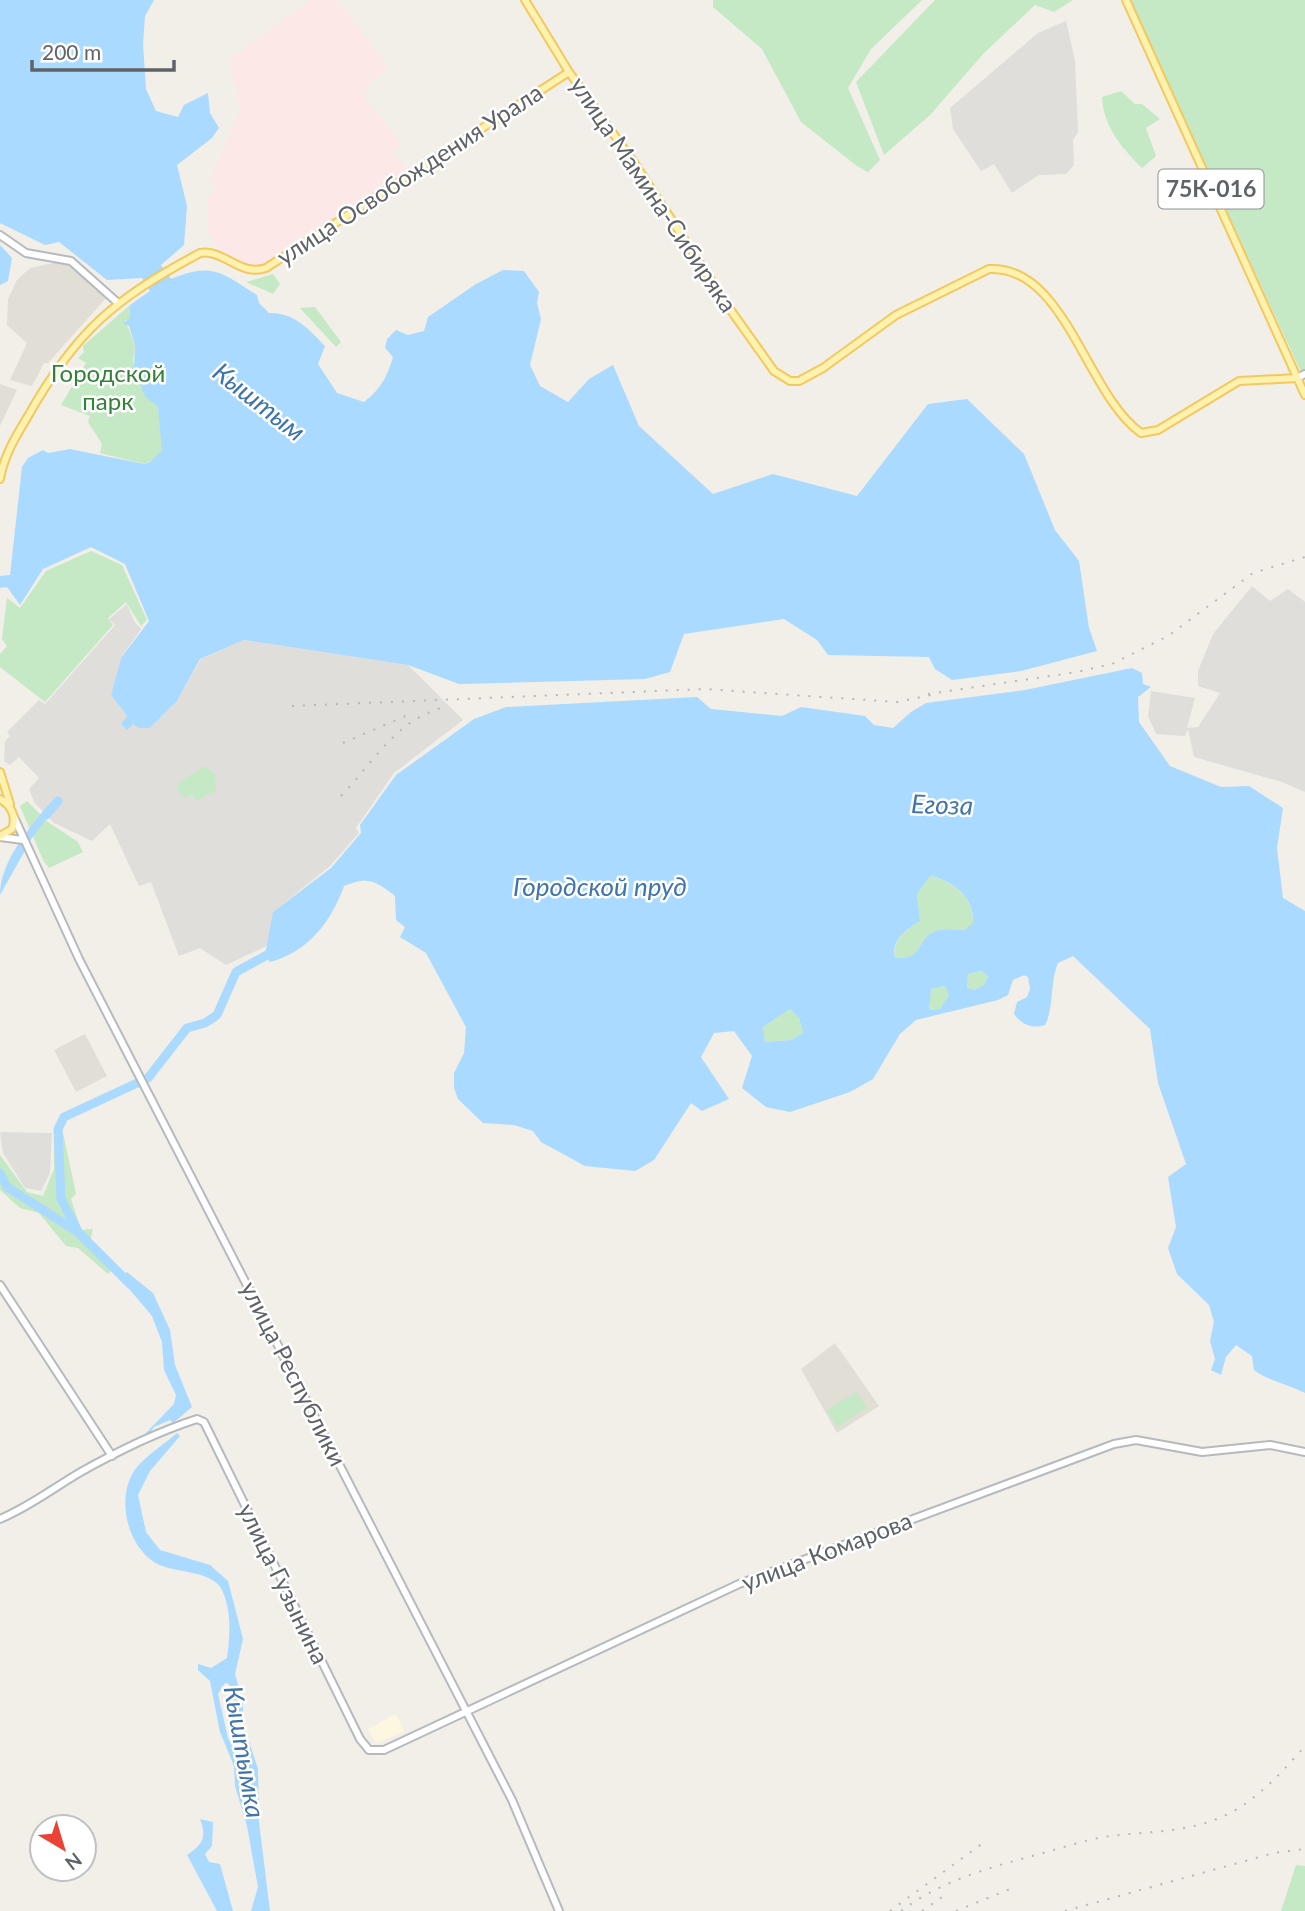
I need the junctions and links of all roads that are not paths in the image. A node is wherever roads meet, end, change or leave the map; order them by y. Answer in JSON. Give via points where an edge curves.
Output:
{"nodes":[{"id":1,"x":525,"y":0,"type":"edge"},
{"id":2,"x":1126,"y":0,"type":"edge"},
{"id":3,"x":569,"y":72,"type":"junction"},
{"id":4,"x":0,"y":235,"type":"edge"},
{"id":5,"x":118,"y":303,"type":"junction"},
{"id":6,"x":1305,"y":374,"type":"edge"},
{"id":7,"x":1297,"y":378,"type":"junction"},
{"id":8,"x":1305,"y":396,"type":"edge"},
{"id":9,"x":0,"y":479,"type":"edge"},
{"id":10,"x":0,"y":772,"type":"edge"},
{"id":11,"x":0,"y":799,"type":"edge"},
{"id":12,"x":11,"y":809,"type":"junction"},
{"id":13,"x":14,"y":817,"type":"junction"},
{"id":14,"x":0,"y":836,"type":"edge"},
{"id":15,"x":23,"y":840,"type":"junction"},
{"id":16,"x":0,"y":1285,"type":"edge"},
{"id":17,"x":1305,"y":1452,"type":"edge"},
{"id":18,"x":112,"y":1456,"type":"junction"},
{"id":19,"x":0,"y":1519,"type":"edge"},
{"id":20,"x":465,"y":1710,"type":"junction"},
{"id":21,"x":369,"y":1750,"type":"joint"},
{"id":22,"x":559,"y":1911,"type":"edge"}],
"edges":[{"from":1,"to":3,"type":"main road","name":"улица Мамина-Сибиряка"},
{"from":2,"to":7,"type":"main road","number":"75К-016"},
{"from":3,"to":5,"type":"main road","name":"улица Освобождения Урала","via":[[266,268],[244,269],[206,252]]},
{"from":3,"to":7,"type":"main road","name":"улица Мамина-Сибиряка","via":[[774,371],[790,381],[823,368],[881,324],[922,301],[989,269],[1008,268],[1046,294],[1109,398],[1141,433],[1151,433],[1239,381]]},
{"from":4,"to":5,"type":"street","via":[[36,257],[71,261]]},
{"from":5,"to":9,"type":"main road","via":[[57,366],[6,455]]},
{"from":6,"to":7,"type":"street"},
{"from":7,"to":8,"type":"main road","number":"75К-016"},
{"from":10,"to":12,"type":"main road"},
{"from":11,"to":12,"type":"main road"},
{"from":12,"to":13,"type":"main road"},
{"from":13,"to":14,"type":"main road","via":[[12,829]]},
{"from":13,"to":15,"type":"street","name":"улица Республики"},
{"from":14,"to":15,"type":"street"},
{"from":15,"to":20,"type":"street","name":"улица Республики","via":[[141,1081]]},
{"from":16,"to":18,"type":"street"},
{"from":17,"to":20,"type":"street","name":"улица Комарова","via":[[1270,1445],[1202,1452],[1136,1440],[1114,1444],[779,1568]]},
{"from":18,"to":19,"type":"street"},
{"from":18,"to":21,"type":"street","name":"улица Гузынина","via":[[180,1424],[197,1419],[207,1427],[339,1698]]},
{"from":20,"to":21,"type":"street","name":"улица Комарова","via":[[384,1750]]},
{"from":20,"to":22,"type":"street","name":"улица Республики","via":[[524,1827]]}]}
